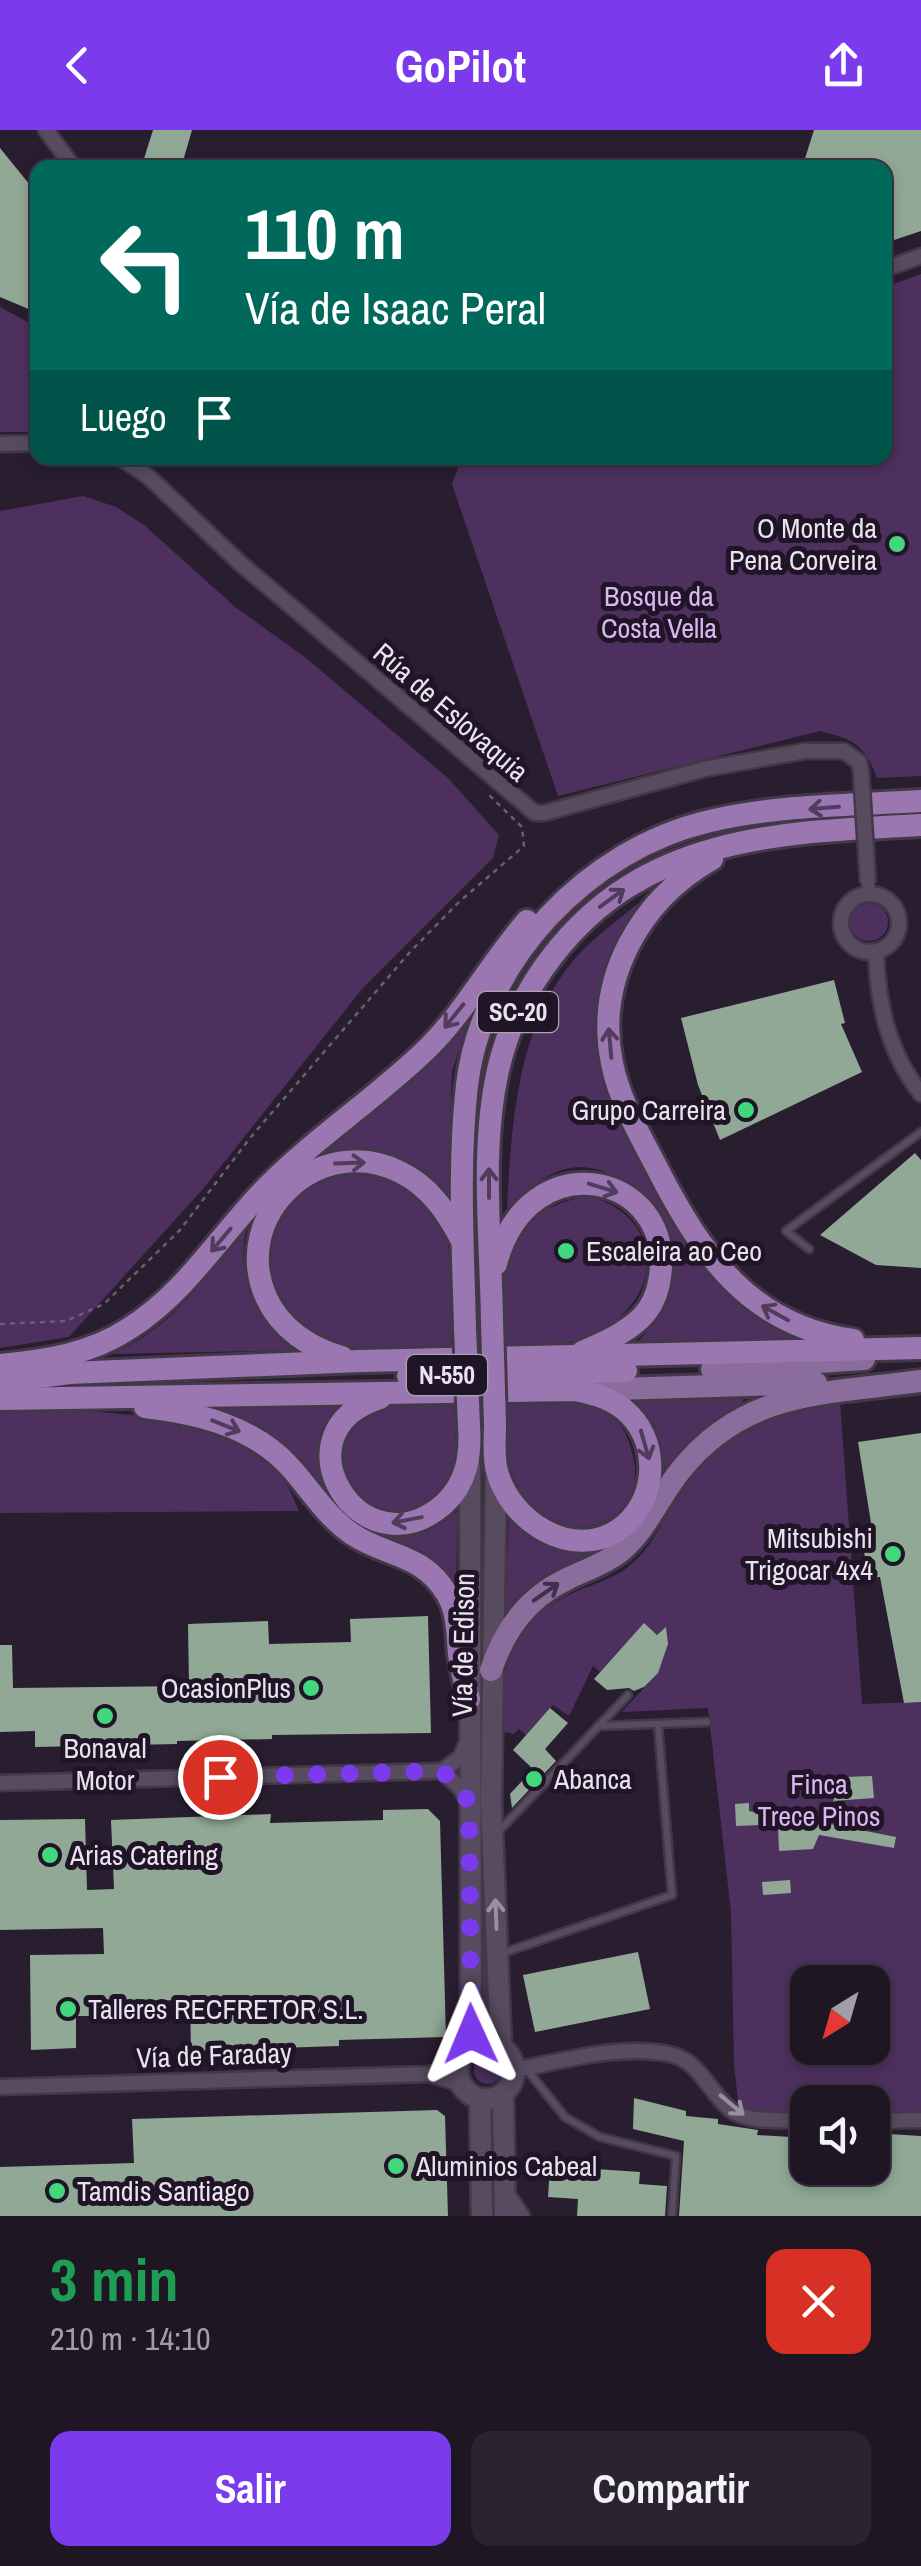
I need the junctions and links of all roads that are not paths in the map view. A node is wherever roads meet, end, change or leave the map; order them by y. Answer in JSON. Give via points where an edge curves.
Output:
{"nodes":[{"id":1,"x":46,"y":130,"type":"edge"},
{"id":2,"x":68,"y":160,"type":"edge"},
{"id":3,"x":921,"y":256,"type":"edge"},
{"id":4,"x":892,"y":266,"type":"edge"},
{"id":5,"x":30,"y":443,"type":"edge"},
{"id":6,"x":0,"y":444,"type":"edge"},
{"id":7,"x":122,"y":465,"type":"edge"},
{"id":8,"x":921,"y":801,"type":"edge"},
{"id":9,"x":921,"y":825,"type":"edge"},
{"id":10,"x":722,"y":846,"type":"junction"},
{"id":11,"x":868,"y":888,"type":"junction"},
{"id":12,"x":566,"y":896,"type":"junction"},
{"id":13,"x":876,"y":952,"type":"junction"},
{"id":14,"x":921,"y":1094,"type":"edge"},
{"id":15,"x":921,"y":1132,"type":"edge"},
{"id":16,"x":463,"y":1243,"type":"junction"},
{"id":17,"x":809,"y":1249,"type":"dead end"},
{"id":18,"x":492,"y":1280,"type":"junction"},
{"id":19,"x":914,"y":1351,"type":"edge"},
{"id":20,"x":574,"y":1356,"type":"junction"},
{"id":21,"x":360,"y":1361,"type":"junction"},
{"id":22,"x":0,"y":1364,"type":"edge"},
{"id":23,"x":712,"y":1369,"type":"junction"},
{"id":24,"x":918,"y":1379,"type":"edge"},
{"id":25,"x":0,"y":1384,"type":"edge"},
{"id":26,"x":574,"y":1390,"type":"junction"},
{"id":27,"x":393,"y":1394,"type":"junction"},
{"id":28,"x":62,"y":1398,"type":"junction"},
{"id":29,"x":0,"y":1399,"type":"edge"},
{"id":30,"x":471,"y":1456,"type":"junction"},
{"id":31,"x":496,"y":1470,"type":"junction"},
{"id":32,"x":491,"y":1670,"type":"junction"},
{"id":33,"x":628,"y":1695,"type":"dead end"},
{"id":34,"x":468,"y":1699,"type":"junction"},
{"id":35,"x":707,"y":1722,"type":"dead end"},
{"id":36,"x":658,"y":1724,"type":"junction"},
{"id":37,"x":598,"y":1726,"type":"junction"},
{"id":38,"x":470,"y":1735,"type":"junction"},
{"id":39,"x":442,"y":1771,"type":"junction"},
{"id":40,"x":0,"y":1783,"type":"edge"},
{"id":41,"x":469,"y":1803,"type":"junction"},
{"id":42,"x":492,"y":1837,"type":"junction"},
{"id":43,"x":497,"y":1955,"type":"junction"},
{"id":44,"x":501,"y":2047,"type":"junction"},
{"id":45,"x":466,"y":2053,"type":"junction"},
{"id":46,"x":520,"y":2069,"type":"junction"},
{"id":47,"x":429,"y":2074,"type":"junction"},
{"id":48,"x":460,"y":2084,"type":"junction"},
{"id":49,"x":0,"y":2087,"type":"edge"},
{"id":50,"x":503,"y":2095,"type":"junction"},
{"id":51,"x":480,"y":2099,"type":"junction"},
{"id":52,"x":790,"y":2120,"type":"edge"},
{"id":53,"x":890,"y":2120,"type":"edge"},
{"id":54,"x":921,"y":2120,"type":"edge"},
{"id":55,"x":480,"y":2124,"type":"junction"},
{"id":56,"x":505,"y":2190,"type":"junction"},
{"id":57,"x":482,"y":2216,"type":"edge"},
{"id":58,"x":492,"y":2216,"type":"edge"},
{"id":59,"x":505,"y":2216,"type":"edge"},
{"id":60,"x":522,"y":2216,"type":"edge"},
{"id":61,"x":672,"y":2216,"type":"edge"}],
"edges":[{"from":1,"to":2,"type":"street"},
{"from":3,"to":4,"type":"street"},
{"from":5,"to":6,"type":"street"},
{"from":7,"to":11,"type":"street","name":"Rúa de Eslovaquia","bridge":true,"via":[[149,477],[534,813],[704,769],[844,751],[861,771]]},
{"from":8,"to":12,"type":"highway","number":"SC-20","one_way":true,"via":[[710,821],[608,866]]},
{"from":9,"to":10,"type":"highway","number":"SC-20","via":[[816,830]]},
{"from":18,"to":10,"type":"highway","number":"SC-20","one_way":true,"via":[[488,1178],[498,1070],[535,978],[609,898],[657,868]]},
{"from":19,"to":10,"type":"highway","number":"SC-20","one_way":true,"via":[[818,1333],[740,1291],[684,1220],[618,1085],[608,1016],[625,950],[659,900]]},
{"from":11,"to":13,"type":"street","via":[[898,914],[893,942]]},
{"from":11,"to":13,"type":"street","via":[[850,900],[840,927],[849,944]]},
{"from":12,"to":16,"type":"highway","number":"SC-20","via":[[522,951],[482,1028],[468,1081]]},
{"from":12,"to":22,"type":"highway","one_way":true,"via":[[541,905],[430,1046],[309,1145],[148,1316],[88,1348]]},
{"from":13,"to":14,"type":"street","via":[[890,1045]]},
{"from":15,"to":17,"type":"lane","via":[[786,1231]]},
{"from":21,"to":16,"type":"highway","one_way":true,"via":[[304,1341],[284,1325],[260,1285],[258,1248],[282,1193],[325,1165],[373,1162],[417,1182]]},
{"from":16,"to":30,"type":"highway","name":"Vía de Edison","number":"SC-20","bridge":true},
{"from":18,"to":20,"type":"highway","one_way":true,"via":[[510,1226],[550,1190],[592,1183],[629,1198],[660,1246],[654,1300],[623,1332]]},
{"from":18,"to":31,"type":"highway","name":"Vía de Edison","number":"SC-20","bridge":true},
{"from":19,"to":20,"type":"highway"},
{"from":19,"to":23,"type":"main road"},
{"from":20,"to":21,"type":"highway"},
{"from":21,"to":25,"type":"highway","via":[[45,1375]]},
{"from":23,"to":24,"type":"main road"},
{"from":23,"to":25,"type":"highway","number":"N-550"},
{"from":24,"to":26,"type":"main road"},
{"from":32,"to":24,"type":"main road","one_way":true,"via":[[523,1610],[549,1588],[623,1549],[714,1434],[777,1402]]},
{"from":26,"to":27,"type":"highway"},
{"from":26,"to":31,"type":"highway","one_way":true,"via":[[602,1396],[628,1412],[649,1444],[650,1482],[628,1520],[604,1536],[554,1536],[529,1522]]},
{"from":27,"to":28,"type":"highway"},
{"from":30,"to":27,"type":"highway","one_way":true,"via":[[450,1498],[432,1514],[385,1524],[352,1507],[330,1467],[336,1430],[363,1403]]},
{"from":28,"to":29,"type":"highway"},
{"from":28,"to":34,"type":"highway","one_way":true,"via":[[195,1414],[261,1442],[354,1536],[418,1563],[446,1592]]},
{"from":30,"to":34,"type":"main road","name":"Vía de Edison"},
{"from":31,"to":32,"type":"main road","name":"Vía de Edison"},
{"from":32,"to":42,"type":"main road","name":"Vía de Edison"},
{"from":33,"to":37,"type":"lane"},
{"from":34,"to":38,"type":"main road","name":"Vía de Edison"},
{"from":35,"to":36,"type":"lane"},
{"from":36,"to":37,"type":"lane"},
{"from":36,"to":43,"type":"lane","via":[[672,1895]]},
{"from":37,"to":42,"type":"lane"},
{"from":38,"to":39,"type":"street","via":[[460,1758]]},
{"from":38,"to":41,"type":"main road","name":"Vía de Edison"},
{"from":39,"to":40,"type":"street"},
{"from":39,"to":41,"type":"street"},
{"from":41,"to":45,"type":"main road","name":"Vía de Edison"},
{"from":43,"to":42,"type":"main road","name":"Vía de Edison","one_way":true},
{"from":43,"to":44,"type":"main road","name":"Vía de Edison"},
{"from":44,"to":45,"type":"main road","via":[[486,2043]]},
{"from":44,"to":46,"type":"main road"},
{"from":45,"to":47,"type":"street","name":"Vía de Faraday"},
{"from":45,"to":48,"type":"main road","via":[[458,2068]]},
{"from":46,"to":50,"type":"main road"},
{"from":46,"to":52,"type":"street","one_way":true,"via":[[584,2055],[672,2054],[700,2072],[731,2110]]},
{"from":46,"to":61,"type":"lane","via":[[565,2117],[600,2137],[676,2156]]},
{"from":47,"to":48,"type":"street","name":"Vía de Faraday"},
{"from":47,"to":49,"type":"street","name":"Vía de Faraday"},
{"from":48,"to":51,"type":"main road"},
{"from":50,"to":51,"type":"main road"},
{"from":50,"to":56,"type":"main road"},
{"from":51,"to":55,"type":"main road"},
{"from":53,"to":54,"type":"street"},
{"from":55,"to":57,"type":"main road"},
{"from":55,"to":58,"type":"street","via":[[489,2145]]},
{"from":56,"to":59,"type":"main road"},
{"from":56,"to":60,"type":"street"}]}
